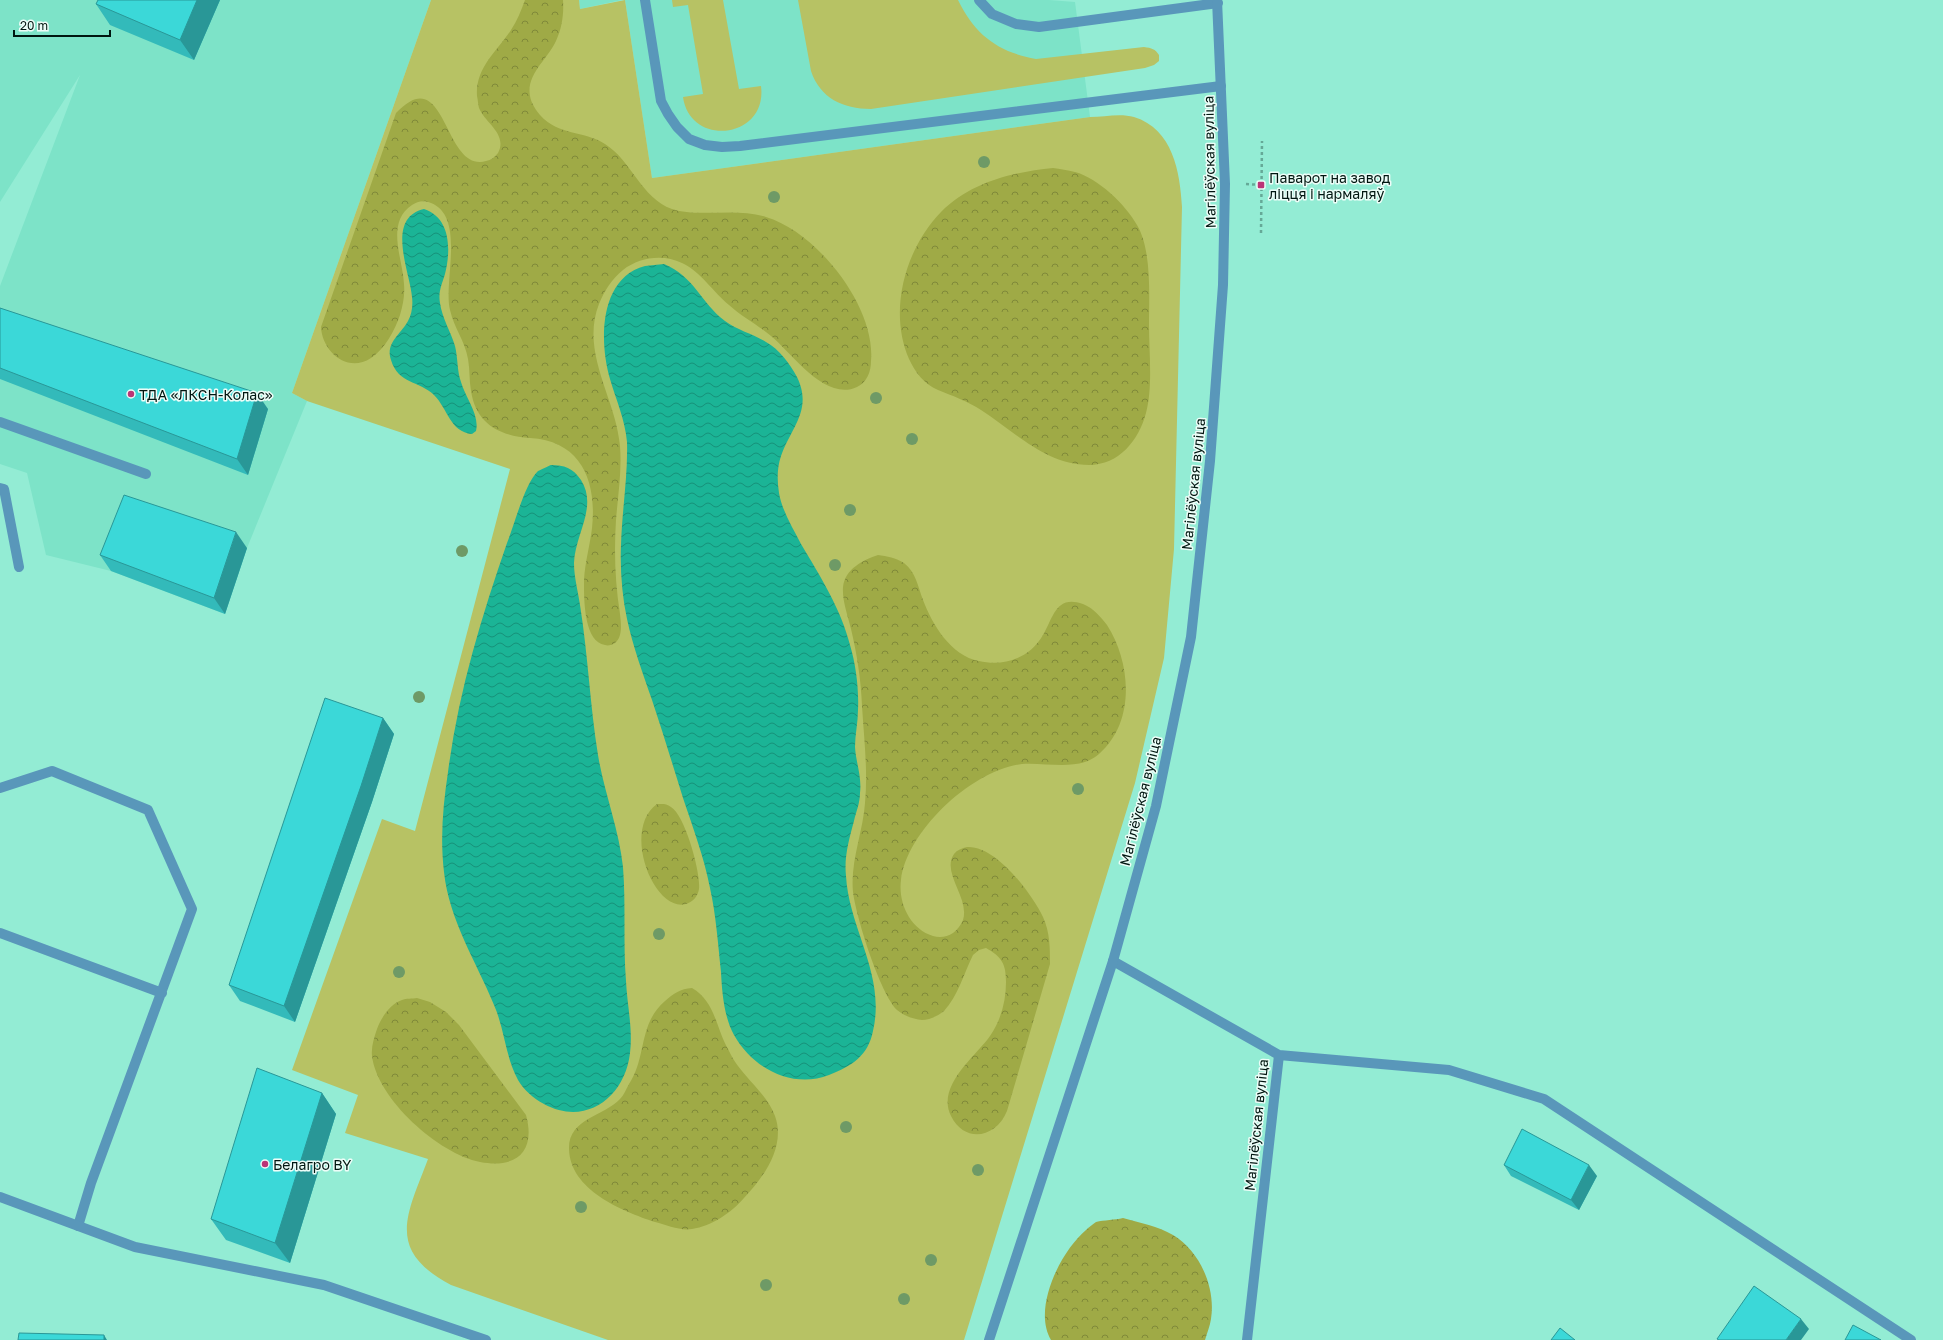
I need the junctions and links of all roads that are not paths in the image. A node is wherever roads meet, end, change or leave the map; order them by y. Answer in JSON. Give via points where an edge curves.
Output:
{"nodes":[{"id":1,"x":645,"y":0,"type":"edge"},
{"id":2,"x":979,"y":0,"type":"edge"},
{"id":3,"x":1218,"y":1,"type":"edge"},
{"id":4,"x":1221,"y":86,"type":"junction"},
{"id":5,"x":0,"y":422,"type":"edge"},
{"id":6,"x":146,"y":474,"type":"dead end"},
{"id":7,"x":0,"y":488,"type":"edge"},
{"id":8,"x":19,"y":567,"type":"dead end"},
{"id":9,"x":0,"y":788,"type":"edge"},
{"id":10,"x":0,"y":932,"type":"edge"},
{"id":11,"x":1113,"y":961,"type":"junction"},
{"id":12,"x":162,"y":993,"type":"junction"},
{"id":13,"x":1279,"y":1055,"type":"junction"},
{"id":14,"x":0,"y":1197,"type":"edge"},
{"id":15,"x":78,"y":1226,"type":"junction"},
{"id":16,"x":486,"y":1340,"type":"edge"},
{"id":17,"x":989,"y":1340,"type":"edge"},
{"id":18,"x":1247,"y":1340,"type":"edge"},
{"id":19,"x":1911,"y":1340,"type":"edge"}],
"edges":[{"from":1,"to":4,"type":"street","via":[[661,101],[677,127],[689,139],[722,148]]},
{"from":2,"to":3,"type":"street","via":[[992,14],[1016,24],[1039,28]]},
{"from":3,"to":4,"type":"street","name":"Магілёўская вуліца"},
{"from":4,"to":11,"type":"street","name":"Магілёўская вуліца","via":[[1225,184],[1223,284],[1210,461],[1191,637],[1156,806]]},
{"from":5,"to":6,"type":"street"},
{"from":7,"to":8,"type":"street","via":[[4,489]]},
{"from":9,"to":12,"type":"street","via":[[52,771],[148,810],[192,909]]},
{"from":10,"to":12,"type":"street"},
{"from":11,"to":13,"type":"street","name":"Магілёўская вуліца"},
{"from":11,"to":17,"type":"street","name":"Магілёўская вуліца"},
{"from":12,"to":15,"type":"street","via":[[91,1184]]},
{"from":13,"to":18,"type":"street","name":"Магілёўская вуліца"},
{"from":13,"to":19,"type":"street","via":[[1449,1070],[1544,1099]]},
{"from":14,"to":15,"type":"street"},
{"from":15,"to":16,"type":"street","via":[[135,1247],[324,1285]]}]}
